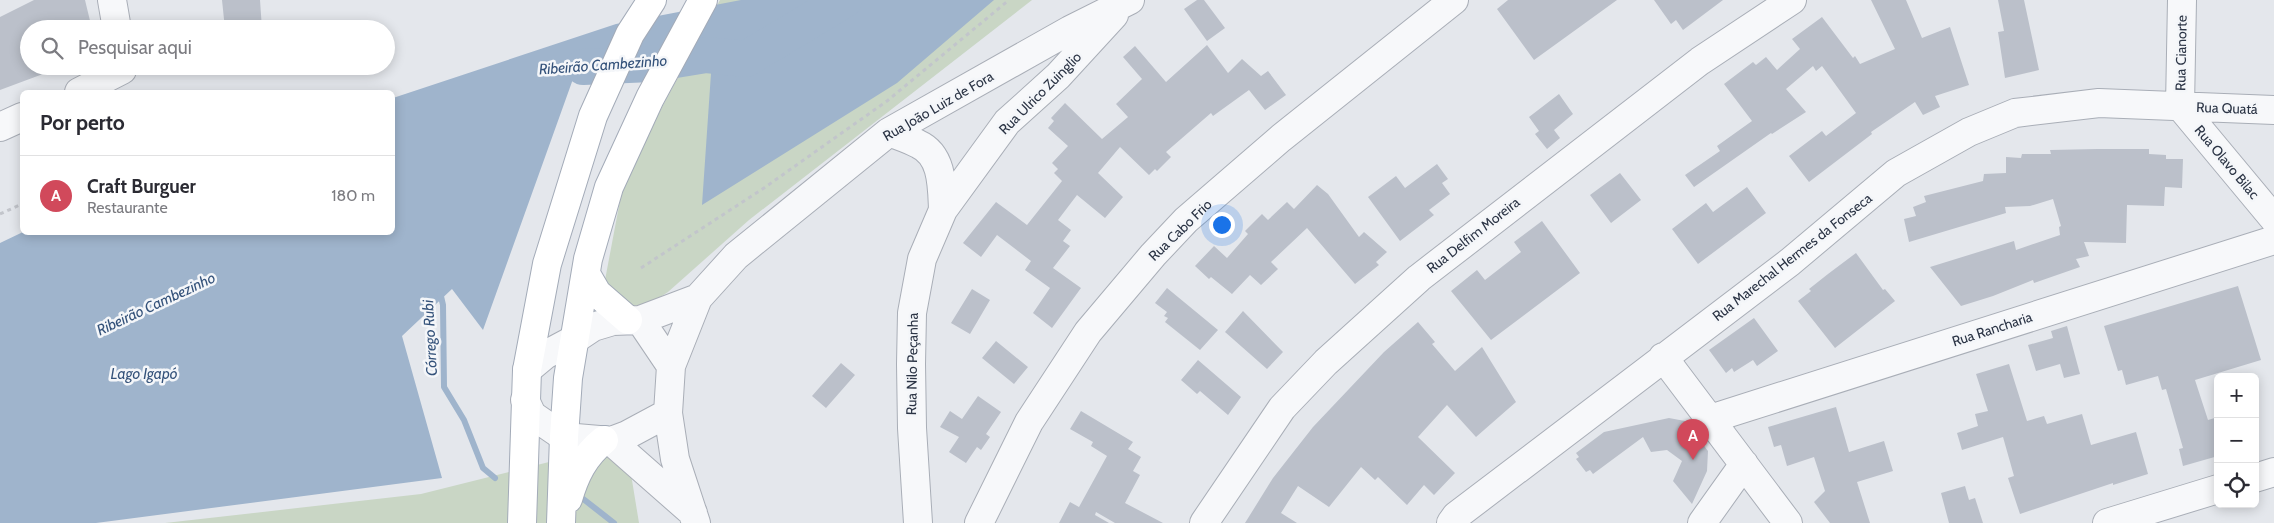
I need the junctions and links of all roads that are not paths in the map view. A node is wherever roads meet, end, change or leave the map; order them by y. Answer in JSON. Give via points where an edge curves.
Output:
{"nodes":[{"id":1,"x":112,"y":0,"type":"edge"},
{"id":2,"x":652,"y":0,"type":"edge"},
{"id":3,"x":703,"y":0,"type":"edge"},
{"id":4,"x":1454,"y":0,"type":"edge"},
{"id":5,"x":1792,"y":0,"type":"edge"},
{"id":6,"x":2182,"y":0,"type":"edge"},
{"id":7,"x":1127,"y":2,"type":"edge"},
{"id":8,"x":115,"y":20,"type":"edge"},
{"id":9,"x":112,"y":75,"type":"edge"},
{"id":10,"x":83,"y":90,"type":"edge"},
{"id":11,"x":2180,"y":106,"type":"junction"},
{"id":12,"x":2274,"y":110,"type":"edge"},
{"id":13,"x":20,"y":118,"type":"edge"},
{"id":14,"x":0,"y":127,"type":"edge"},
{"id":15,"x":889,"y":132,"type":"junction"},
{"id":16,"x":943,"y":210,"type":"junction"},
{"id":17,"x":2274,"y":219,"type":"edge"},
{"id":18,"x":2274,"y":240,"type":"edge"},
{"id":19,"x":586,"y":274,"type":"junction"},
{"id":20,"x":698,"y":298,"type":"junction"},
{"id":21,"x":634,"y":320,"type":"junction"},
{"id":22,"x":576,"y":339,"type":"junction"},
{"id":23,"x":1662,"y":357,"type":"junction"},
{"id":24,"x":671,"y":366,"type":"junction"},
{"id":25,"x":527,"y":370,"type":"junction"},
{"id":26,"x":525,"y":400,"type":"junction"},
{"id":27,"x":668,"y":413,"type":"junction"},
{"id":28,"x":1710,"y":419,"type":"junction"},
{"id":29,"x":564,"y":437,"type":"junction"},
{"id":30,"x":607,"y":440,"type":"junction"},
{"id":31,"x":1744,"y":464,"type":"junction"},
{"id":32,"x":2274,"y":472,"type":"edge"},
{"id":33,"x":2259,"y":477,"type":"edge"},
{"id":34,"x":2214,"y":490,"type":"edge"},
{"id":35,"x":695,"y":519,"type":"edge"},
{"id":36,"x":522,"y":523,"type":"edge"},
{"id":37,"x":562,"y":523,"type":"edge"},
{"id":38,"x":918,"y":523,"type":"edge"},
{"id":39,"x":979,"y":523,"type":"edge"},
{"id":40,"x":1204,"y":523,"type":"edge"},
{"id":41,"x":1451,"y":523,"type":"edge"},
{"id":42,"x":1702,"y":523,"type":"edge"},
{"id":43,"x":1788,"y":523,"type":"edge"},
{"id":44,"x":2107,"y":523,"type":"edge"}],
"edges":[{"from":1,"to":8,"type":"street"},
{"from":2,"to":25,"type":"main road","via":[[630,34],[593,116],[547,264]]},
{"from":3,"to":19,"type":"main road","via":[[650,98],[609,186]]},
{"from":4,"to":39,"type":"street","name":"Rua Cabo Frio","via":[[1281,138],[1186,220],[1153,255],[1088,332],[1029,422]]},
{"from":5,"to":40,"type":"street","name":"Rua Delfim Moreira","via":[[1700,61],[1418,278],[1326,362],[1282,408]]},
{"from":6,"to":11,"type":"street","name":"Rua Cianorte"},
{"from":7,"to":15,"type":"street","name":"Rua João Luiz de Fora","via":[[1070,30]]},
{"from":7,"to":16,"type":"street","name":"Rua Ulrico Zuinglio","via":[[1058,76],[1007,122]]},
{"from":9,"to":10,"type":"street"},
{"from":11,"to":12,"type":"street","name":"Rua Quatá"},
{"from":11,"to":17,"type":"street","name":"Rua Olavo Bilac"},
{"from":11,"to":23,"type":"street","name":"Rua Marechal Hermes da Fonseca","via":[[2099,103],[2015,113],[1969,132],[1896,173],[1790,262]]},
{"from":13,"to":14,"type":"street"},
{"from":15,"to":16,"type":"street","via":[[920,144],[933,157],[941,176]]},
{"from":15,"to":20,"type":"street","name":"Rua João Luiz de Fora","via":[[736,256]]},
{"from":16,"to":38,"type":"street","name":"Rua Nilo Peçanha","via":[[922,260],[912,313],[912,428]]},
{"from":18,"to":28,"type":"street","name":"Rua Rancharia"},
{"from":19,"to":21,"type":"main road","via":[[597,293]]},
{"from":19,"to":22,"type":"main road"},
{"from":20,"to":21,"type":"street","name":"Rua João Luiz de Fora"},
{"from":20,"to":24,"type":"street","name":"Rua João Luiz de Fora"},
{"from":21,"to":22,"type":"street","via":[[593,327]]},
{"from":21,"to":24,"type":"street"},
{"from":22,"to":25,"type":"street","via":[[545,355]]},
{"from":22,"to":29,"type":"main road","via":[[568,378]]},
{"from":23,"to":28,"type":"street"},
{"from":23,"to":41,"type":"street","name":"Rua Marechal Hermes da Fonseca"},
{"from":24,"to":27,"type":"street"},
{"from":25,"to":26,"type":"main road"},
{"from":26,"to":29,"type":"street","via":[[532,415]]},
{"from":26,"to":36,"type":"main road"},
{"from":27,"to":30,"type":"street","via":[[647,426]]},
{"from":27,"to":35,"type":"street","via":[[675,459]]},
{"from":28,"to":31,"type":"street"},
{"from":29,"to":30,"type":"street"},
{"from":29,"to":37,"type":"main road"},
{"from":30,"to":35,"type":"street"},
{"from":30,"to":37,"type":"main road","via":[[580,467]]},
{"from":31,"to":42,"type":"street"},
{"from":31,"to":43,"type":"street"},
{"from":32,"to":33,"type":"street"},
{"from":34,"to":44,"type":"street"}]}
